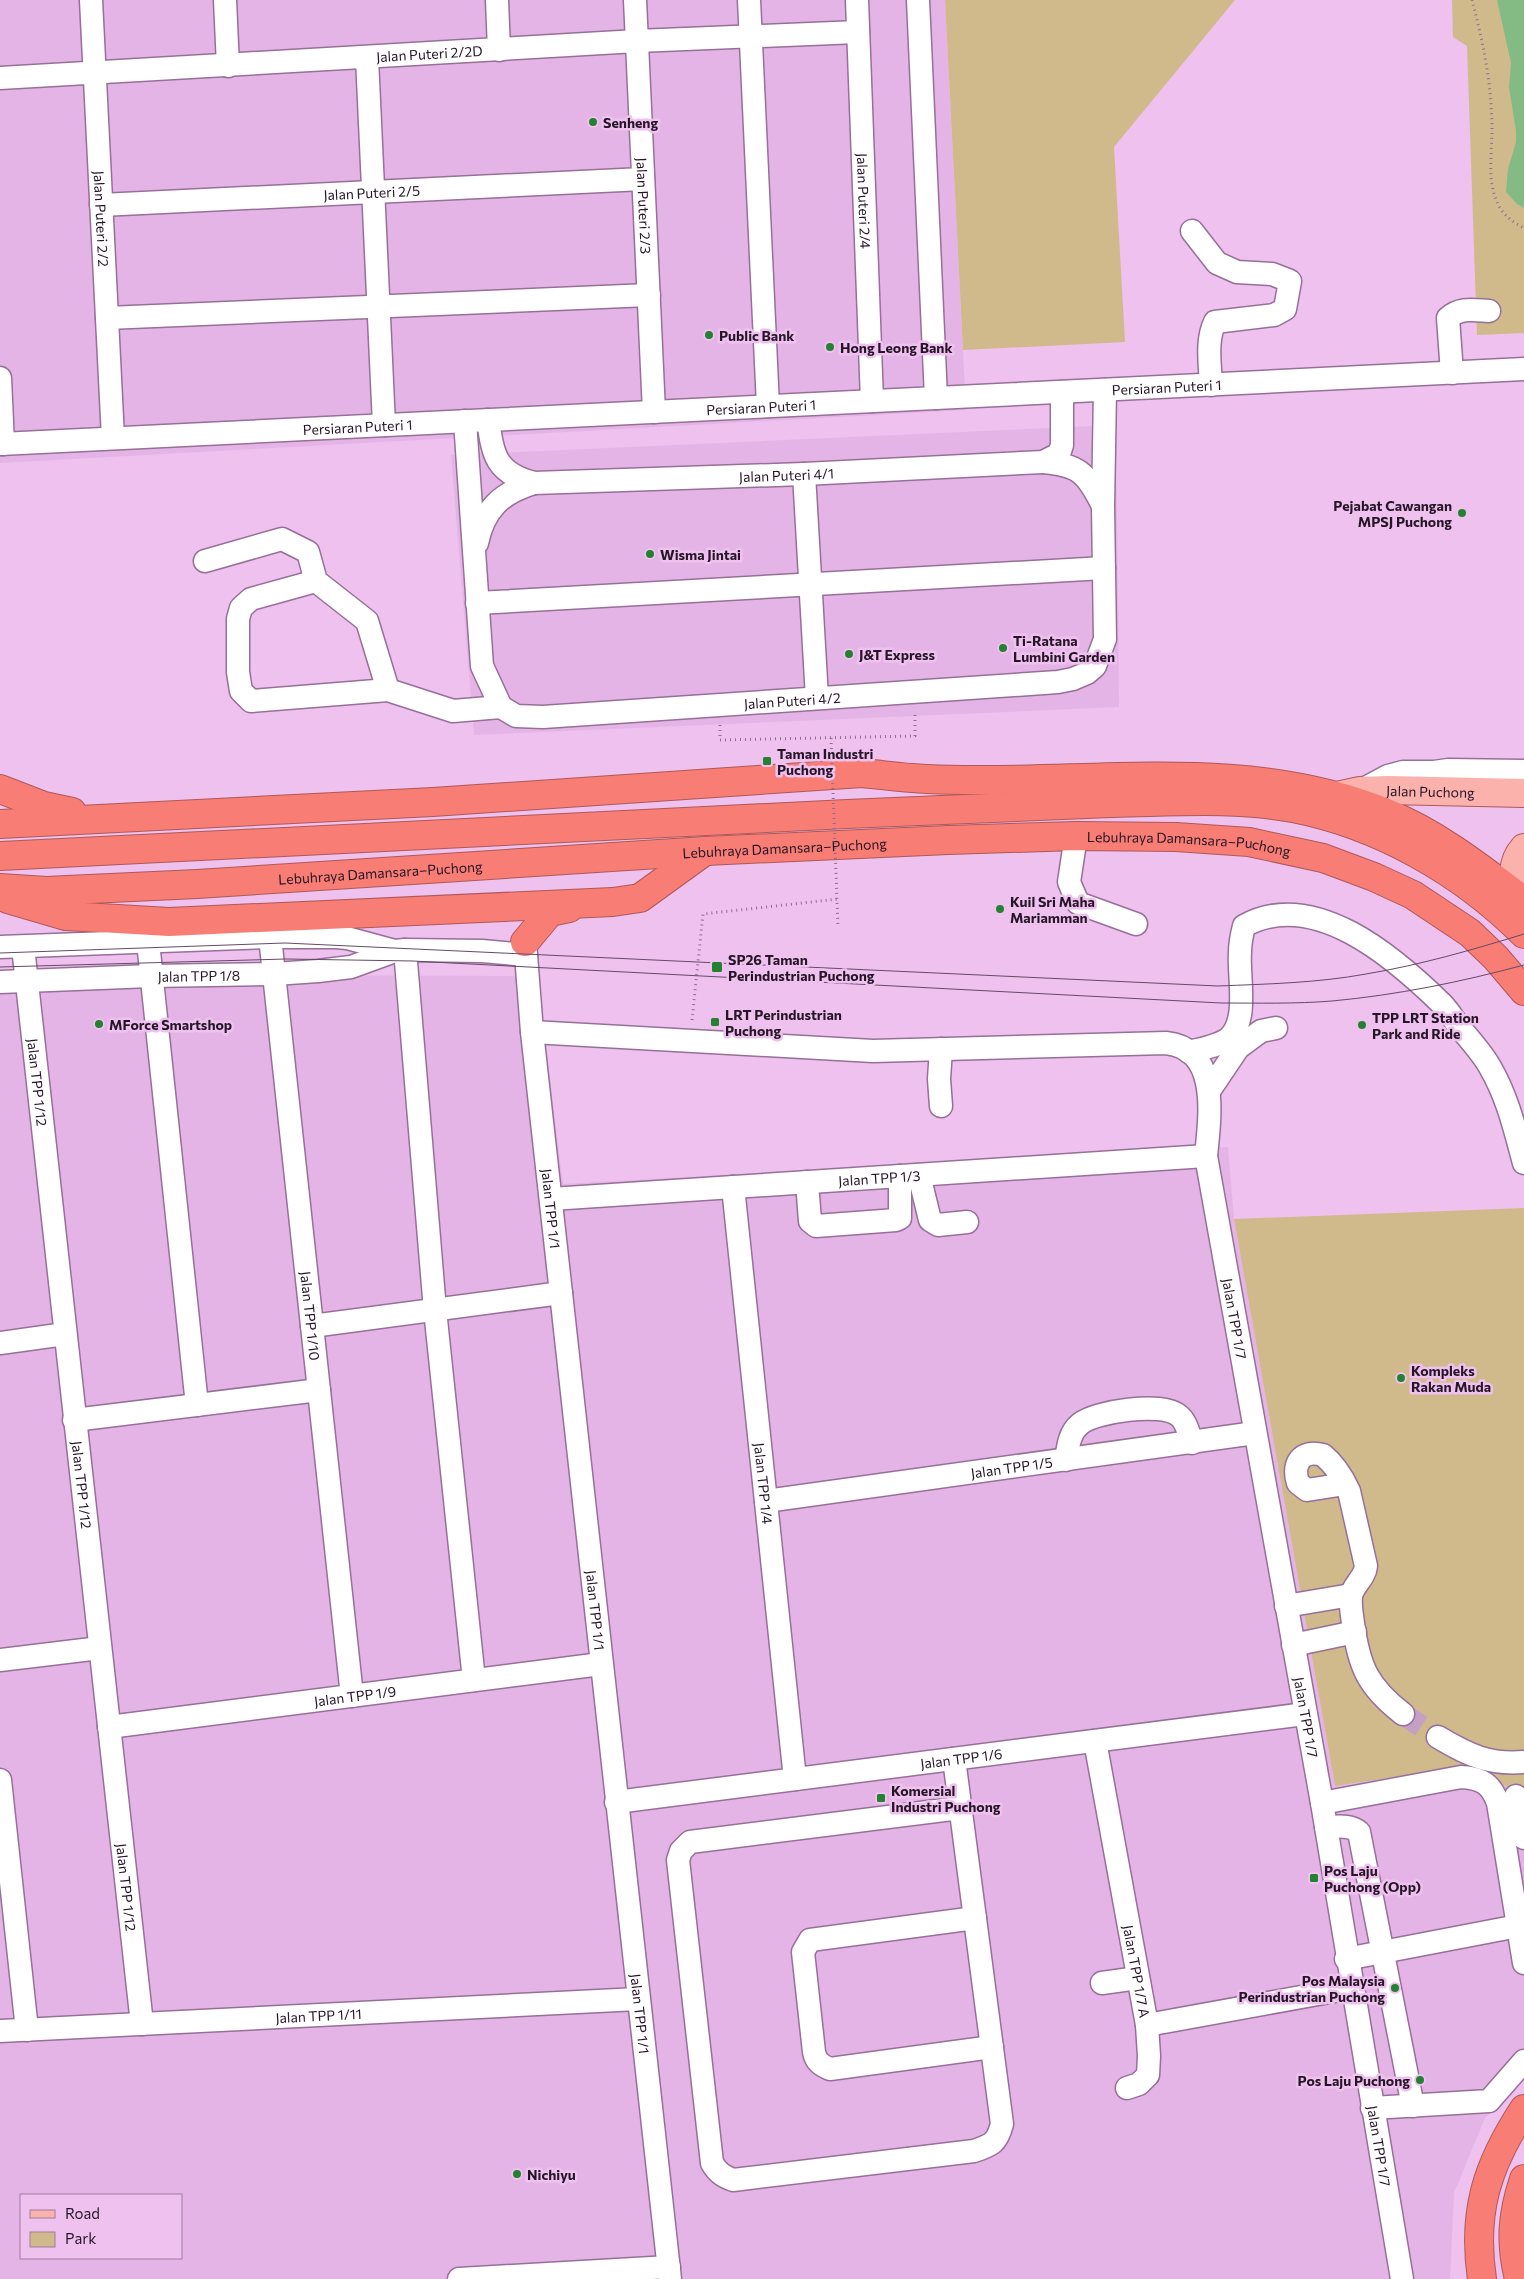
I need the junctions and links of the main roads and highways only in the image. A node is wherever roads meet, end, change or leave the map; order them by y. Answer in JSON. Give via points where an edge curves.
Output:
{"nodes":[{"id":1,"x":927,"y":779,"type":"junction"},
{"id":2,"x":0,"y":790,"type":"edge"},
{"id":3,"x":1348,"y":793,"type":"junction"},
{"id":4,"x":1524,"y":793,"type":"edge"},
{"id":5,"x":110,"y":820,"type":"junction"},
{"id":6,"x":0,"y":824,"type":"edge"},
{"id":7,"x":627,"y":825,"type":"junction"},
{"id":8,"x":1524,"y":848,"type":"edge"},
{"id":9,"x":706,"y":851,"type":"junction"},
{"id":10,"x":0,"y":856,"type":"edge"},
{"id":11,"x":0,"y":888,"type":"edge"},
{"id":12,"x":0,"y":896,"type":"edge"},
{"id":13,"x":1512,"y":902,"type":"edge"},
{"id":14,"x":584,"y":904,"type":"junction"},
{"id":15,"x":490,"y":908,"type":"junction"},
{"id":16,"x":1524,"y":934,"type":"edge"},
{"id":17,"x":1524,"y":991,"type":"edge"},
{"id":18,"x":1518,"y":2119,"type":"edge"},
{"id":19,"x":1524,"y":2179,"type":"edge"},
{"id":20,"x":1482,"y":2279,"type":"edge"},
{"id":21,"x":1519,"y":2279,"type":"edge"}],
"edges":[{"from":1,"to":3,"type":"highway","via":[[1199,776]]},
{"from":1,"to":5,"type":"highway","via":[[862,773]]},
{"from":1,"to":7,"type":"highway","via":[[863,792],[660,807]]},
{"from":2,"to":5,"type":"highway","via":[[65,812],[85,812]]},
{"from":3,"to":4,"type":"main road","name":"Jalan Puchong","via":[[1388,790]]},
{"from":3,"to":13,"type":"highway","via":[[1417,828],[1476,865]]},
{"from":5,"to":6,"type":"highway"},
{"from":7,"to":10,"type":"highway"},
{"from":7,"to":13,"type":"highway","via":[[995,807],[1244,801],[1313,813],[1381,836],[1469,887]]},
{"from":8,"to":13,"type":"main road","via":[[1513,871]]},
{"from":9,"to":11,"type":"highway","name":"Lebuhraya Damansara–Puchong","via":[[188,884],[46,891]]},
{"from":9,"to":14,"type":"highway","via":[[640,898]]},
{"from":9,"to":17,"type":"highway","name":"Lebuhraya Damansara–Puchong","via":[[1076,836],[1249,842],[1323,858],[1413,895],[1470,933]]},
{"from":12,"to":15,"type":"highway","via":[[66,916],[160,922]]},
{"from":13,"to":16,"type":"highway"},
{"from":14,"to":15,"type":"highway"},
{"from":14,"to":15,"type":"highway","via":[[550,912],[526,949],[523,934],[510,917]]},
{"from":18,"to":20,"type":"highway","via":[[1491,2170],[1480,2210]]},
{"from":19,"to":21,"type":"highway","via":[[1513,2221],[1512,2243]]}]}
